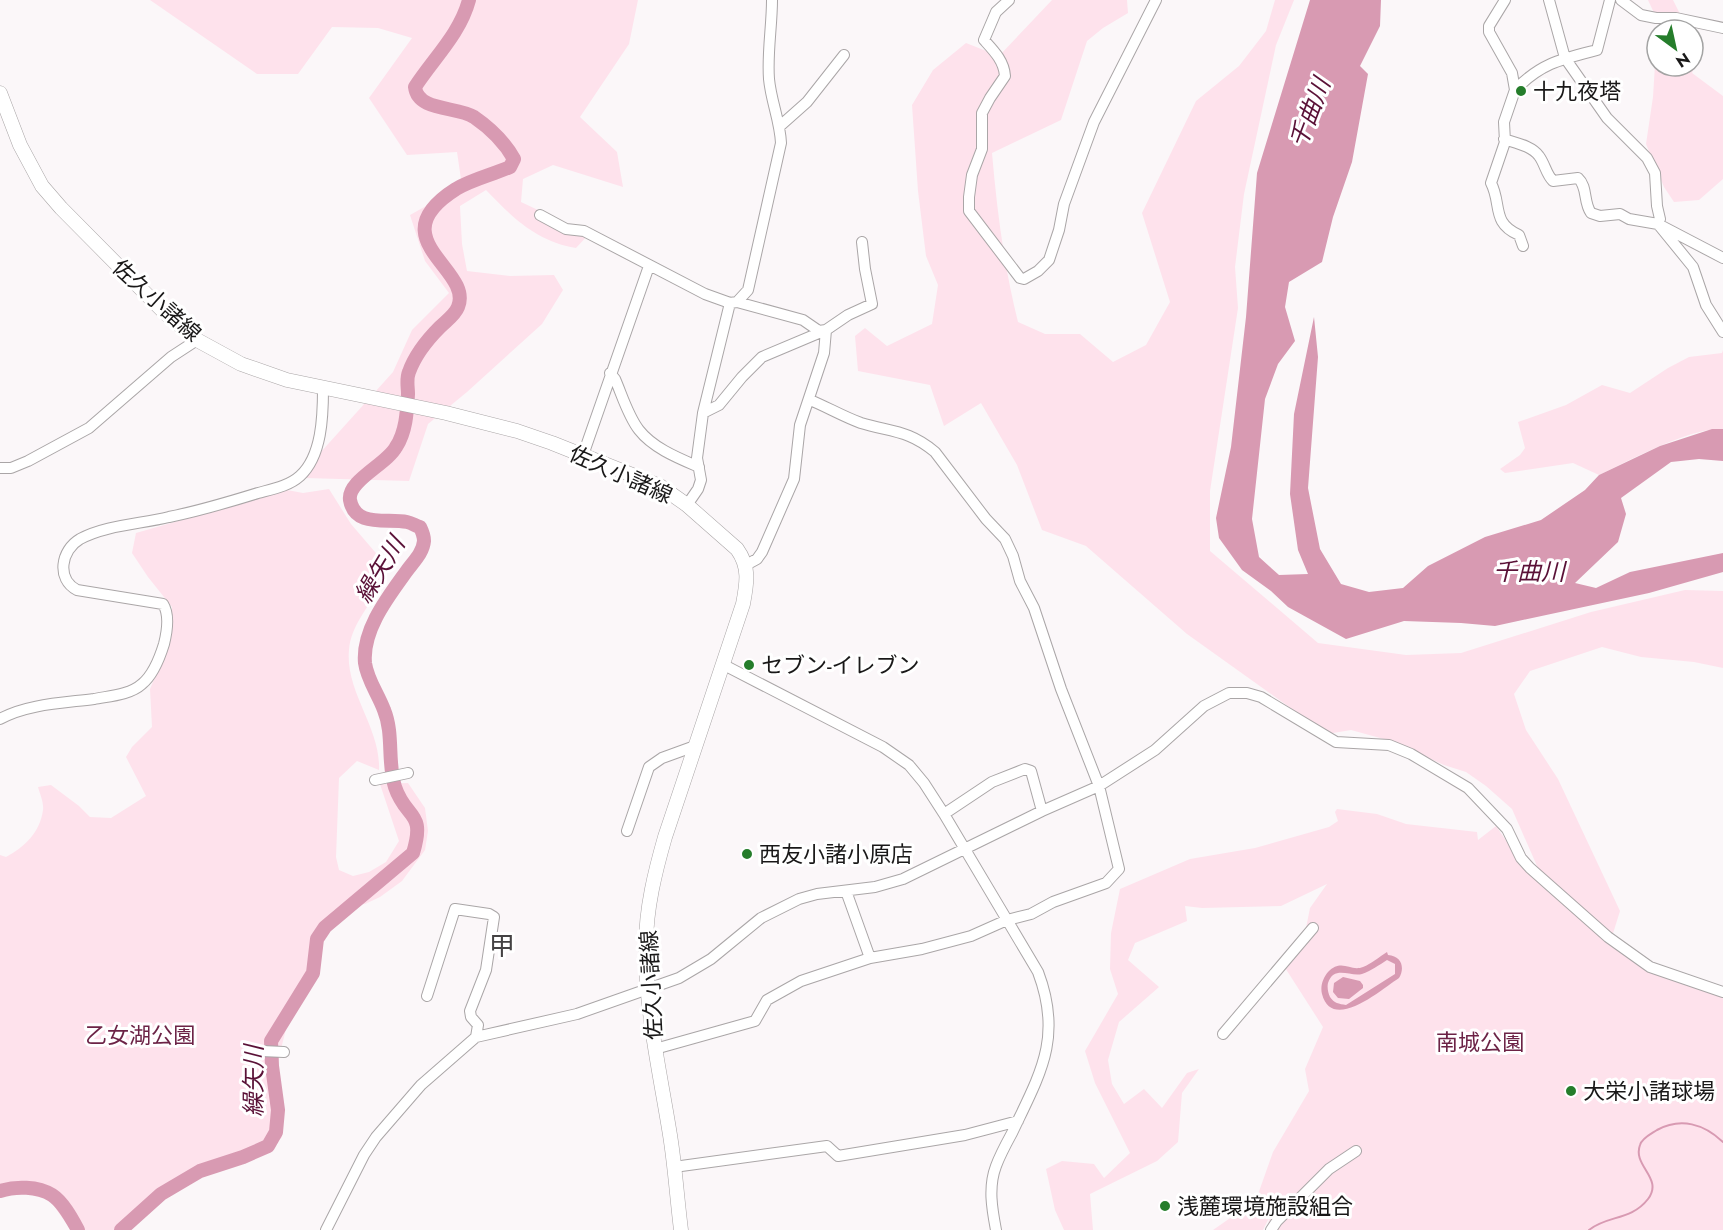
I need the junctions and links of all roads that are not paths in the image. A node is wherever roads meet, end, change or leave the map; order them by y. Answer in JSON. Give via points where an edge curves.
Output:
{"nodes":[{"id":1,"x":772,"y":0,"type":"edge"},
{"id":2,"x":1009,"y":0,"type":"edge"},
{"id":3,"x":1156,"y":0,"type":"edge"},
{"id":4,"x":1505,"y":0,"type":"edge"},
{"id":5,"x":1550,"y":0,"type":"edge"},
{"id":6,"x":1610,"y":0,"type":"edge"},
{"id":7,"x":1621,"y":0,"type":"edge"},
{"id":8,"x":1723,"y":28,"type":"edge"},
{"id":9,"x":844,"y":55,"type":"dead end"},
{"id":10,"x":1565,"y":58,"type":"junction"},
{"id":11,"x":1515,"y":90,"type":"junction"},
{"id":12,"x":0,"y":93,"type":"edge"},
{"id":13,"x":780,"y":126,"type":"junction"},
{"id":14,"x":1504,"y":139,"type":"junction"},
{"id":15,"x":540,"y":216,"type":"dead end"},
{"id":16,"x":1658,"y":224,"type":"junction"},
{"id":17,"x":862,"y":242,"type":"dead end"},
{"id":18,"x":1523,"y":246,"type":"dead end"},
{"id":19,"x":1723,"y":258,"type":"edge"},
{"id":20,"x":649,"y":266,"type":"junction"},
{"id":21,"x":734,"y":303,"type":"junction"},
{"id":22,"x":826,"y":330,"type":"junction"},
{"id":23,"x":1723,"y":333,"type":"edge"},
{"id":24,"x":197,"y":340,"type":"junction"},
{"id":25,"x":610,"y":373,"type":"junction"},
{"id":26,"x":323,"y":389,"type":"junction"},
{"id":27,"x":810,"y":400,"type":"junction"},
{"id":28,"x":703,"y":412,"type":"junction"},
{"id":29,"x":583,"y":455,"type":"junction"},
{"id":30,"x":699,"y":467,"type":"junction"},
{"id":31,"x":0,"y":468,"type":"edge"},
{"id":32,"x":687,"y":505,"type":"junction"},
{"id":33,"x":746,"y":565,"type":"junction"},
{"id":34,"x":724,"y":665,"type":"junction"},
{"id":35,"x":0,"y":719,"type":"edge"},
{"id":36,"x":695,"y":746,"type":"junction"},
{"id":37,"x":408,"y":773,"type":"dead end"},
{"id":38,"x":375,"y":780,"type":"dead end"},
{"id":39,"x":1099,"y":786,"type":"junction"},
{"id":40,"x":1042,"y":812,"type":"junction"},
{"id":41,"x":944,"y":814,"type":"junction"},
{"id":42,"x":627,"y":831,"type":"dead end"},
{"id":43,"x":964,"y":849,"type":"junction"},
{"id":44,"x":846,"y":891,"type":"junction"},
{"id":45,"x":1007,"y":920,"type":"junction"},
{"id":46,"x":1313,"y":928,"type":"dead end"},
{"id":47,"x":870,"y":958,"type":"junction"},
{"id":48,"x":648,"y":989,"type":"junction"},
{"id":49,"x":1723,"y":992,"type":"edge"},
{"id":50,"x":428,"y":996,"type":"dead end"},
{"id":51,"x":1222,"y":1034,"type":"dead end"},
{"id":52,"x":476,"y":1037,"type":"junction"},
{"id":53,"x":655,"y":1049,"type":"junction"},
{"id":54,"x":262,"y":1051,"type":"dead end"},
{"id":55,"x":284,"y":1052,"type":"dead end"},
{"id":56,"x":1018,"y":1121,"type":"junction"},
{"id":57,"x":1356,"y":1151,"type":"dead end"},
{"id":58,"x":674,"y":1167,"type":"junction"},
{"id":59,"x":326,"y":1230,"type":"edge"},
{"id":60,"x":681,"y":1230,"type":"edge"},
{"id":61,"x":996,"y":1230,"type":"edge"},
{"id":62,"x":1272,"y":1230,"type":"edge"}],
"edges":[{"from":1,"to":13,"type":"street","via":[[769,80]]},
{"from":2,"to":3,"type":"street","via":[[996,12],[984,40],[998,56],[1005,76],[982,113],[982,149],[972,175],[969,211],[1024,279],[1049,260],[1064,204],[1094,122]]},
{"from":4,"to":11,"type":"street","via":[[1490,32],[1512,73]]},
{"from":5,"to":10,"type":"street"},
{"from":6,"to":10,"type":"street","via":[[1597,50]]},
{"from":7,"to":8,"type":"street","via":[[1641,15]]},
{"from":9,"to":13,"type":"street","via":[[807,102]]},
{"from":10,"to":11,"type":"street","via":[[1542,66]]},
{"from":10,"to":16,"type":"street","via":[[1607,118],[1647,158],[1654,173]]},
{"from":11,"to":14,"type":"street","via":[[1504,122]]},
{"from":12,"to":24,"type":"main road","name":"佐久小諸線","via":[[20,145],[42,186],[164,312]]},
{"from":13,"to":21,"type":"street","via":[[781,143],[748,290]]},
{"from":14,"to":16,"type":"street","via":[[1540,156],[1553,181],[1578,177],[1584,183],[1591,213],[1620,214]]},
{"from":14,"to":18,"type":"street","via":[[1491,183],[1497,194],[1499,215],[1508,230],[1519,235]]},
{"from":15,"to":20,"type":"street","via":[[566,229],[584,231]]},
{"from":16,"to":19,"type":"street"},
{"from":16,"to":23,"type":"street","via":[[1693,267],[1706,305]]},
{"from":17,"to":22,"type":"street","via":[[872,304]]},
{"from":20,"to":21,"type":"street","via":[[705,294]]},
{"from":20,"to":25,"type":"street"},
{"from":21,"to":22,"type":"street","via":[[803,320],[819,331]]},
{"from":21,"to":28,"type":"street"},
{"from":22,"to":27,"type":"street"},
{"from":22,"to":28,"type":"street","via":[[762,357],[719,405]]},
{"from":24,"to":26,"type":"main road","name":"佐久小諸線","via":[[251,368]]},
{"from":24,"to":31,"type":"street","via":[[171,357],[89,428],[28,461]]},
{"from":25,"to":29,"type":"street"},
{"from":25,"to":30,"type":"street","via":[[638,429],[676,457]]},
{"from":26,"to":29,"type":"main road","name":"佐久小諸線","via":[[517,431]]},
{"from":26,"to":35,"type":"street","via":[[318,443],[308,468],[291,483],[170,518],[83,537],[66,552],[63,577],[70,587],[164,604],[166,636],[154,667],[142,684],[111,696],[42,706]]},
{"from":27,"to":33,"type":"street","via":[[800,425],[794,479],[762,552]]},
{"from":27,"to":39,"type":"street","via":[[861,423],[900,431],[927,445],[1005,539]]},
{"from":28,"to":30,"type":"street"},
{"from":29,"to":32,"type":"main road","name":"佐久小諸線","via":[[660,486]]},
{"from":30,"to":32,"type":"street","via":[[701,480]]},
{"from":32,"to":33,"type":"main road","name":"佐久小諸線","via":[[736,549]]},
{"from":33,"to":34,"type":"main road","name":"佐久小諸線","via":[[743,604]]},
{"from":34,"to":36,"type":"main road","name":"佐久小諸線"},
{"from":34,"to":41,"type":"street","via":[[897,755],[917,773]]},
{"from":36,"to":42,"type":"street","via":[[649,767]]},
{"from":36,"to":48,"type":"main road","name":"佐久小諸線","via":[[657,864],[646,942]]},
{"from":37,"to":38,"type":"street"},
{"from":39,"to":40,"type":"street"},
{"from":39,"to":45,"type":"street","via":[[1119,869],[1106,883]]},
{"from":39,"to":49,"type":"street","via":[[1155,750],[1214,699],[1229,693],[1261,697],[1336,742],[1389,745],[1468,788],[1507,829],[1530,868],[1608,937],[1650,967]]},
{"from":40,"to":41,"type":"street","via":[[1031,771],[1025,769],[992,782]]},
{"from":40,"to":43,"type":"street"},
{"from":41,"to":43,"type":"street"},
{"from":43,"to":44,"type":"street","via":[[893,882]]},
{"from":43,"to":45,"type":"street"},
{"from":44,"to":47,"type":"street"},
{"from":44,"to":48,"type":"street","via":[[817,894],[782,907],[761,918],[711,959],[679,978]]},
{"from":45,"to":47,"type":"street","via":[[971,936],[922,950]]},
{"from":45,"to":56,"type":"street","via":[[1038,972],[1050,1023],[1041,1068]]},
{"from":46,"to":51,"type":"street"},
{"from":47,"to":53,"type":"street","via":[[801,981],[766,1000],[755,1021]]},
{"from":48,"to":52,"type":"street","via":[[577,1014]]},
{"from":48,"to":53,"type":"main road","name":"佐久小諸線"},
{"from":50,"to":52,"type":"street","via":[[455,909],[494,917],[486,970],[470,1011],[478,1025]]},
{"from":52,"to":59,"type":"street","via":[[421,1085],[376,1137]]},
{"from":53,"to":58,"type":"main road","name":"佐久小諸線"},
{"from":54,"to":55,"type":"street"},
{"from":56,"to":58,"type":"street","via":[[965,1135],[838,1156],[827,1146]]},
{"from":56,"to":61,"type":"street","via":[[995,1167],[991,1192]]},
{"from":57,"to":62,"type":"street","via":[[1329,1169]]},
{"from":58,"to":60,"type":"main road","name":"佐久小諸線"}]}
